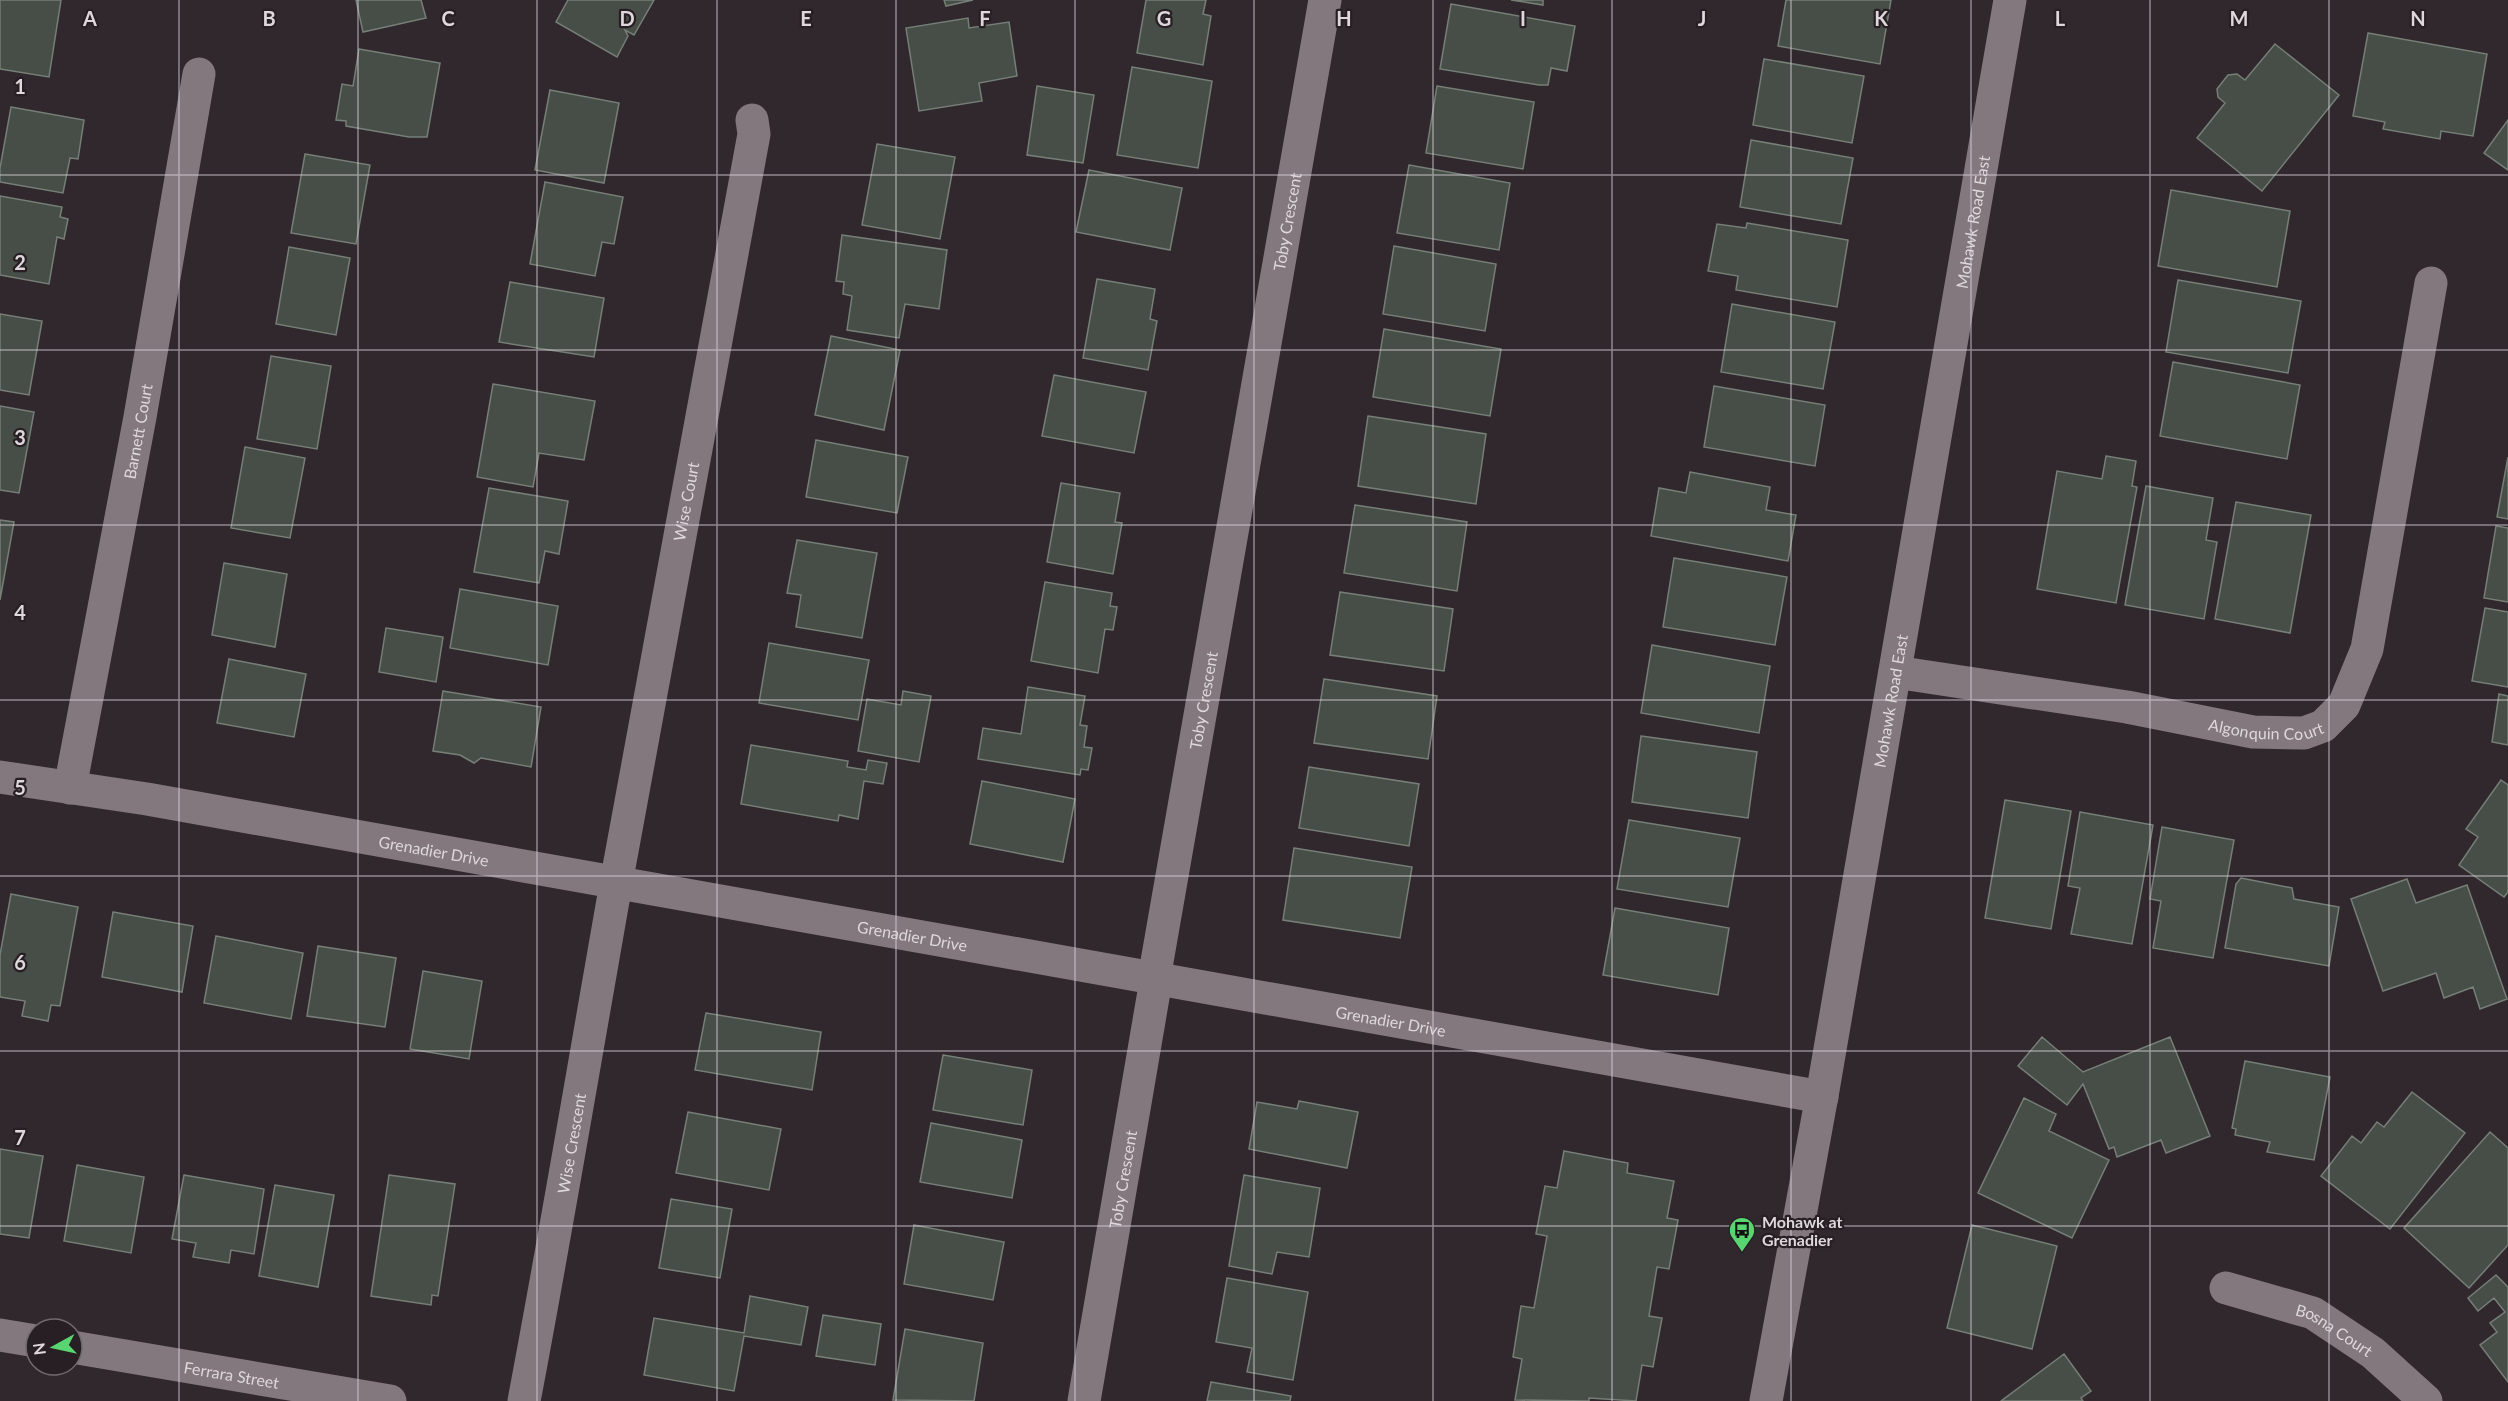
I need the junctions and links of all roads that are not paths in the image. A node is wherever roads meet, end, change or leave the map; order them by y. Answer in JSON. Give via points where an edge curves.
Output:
{"nodes":[{"id":1,"x":1325,"y":0,"type":"edge"},
{"id":2,"x":2010,"y":0,"type":"edge"},
{"id":3,"x":199,"y":74,"type":"dead end"},
{"id":4,"x":752,"y":120,"type":"dead end"},
{"id":5,"x":2431,"y":283,"type":"dead end"},
{"id":6,"x":1894,"y":672,"type":"junction"},
{"id":7,"x":0,"y":777,"type":"edge"},
{"id":8,"x":70,"y":788,"type":"junction"},
{"id":9,"x":616,"y":884,"type":"junction"},
{"id":10,"x":1156,"y":980,"type":"junction"},
{"id":11,"x":1822,"y":1097,"type":"junction"},
{"id":12,"x":2226,"y":1288,"type":"dead end"},
{"id":13,"x":0,"y":1335,"type":"edge"},
{"id":14,"x":24,"y":1339,"type":"edge"},
{"id":15,"x":84,"y":1349,"type":"edge"},
{"id":16,"x":390,"y":1401,"type":"edge"},
{"id":17,"x":524,"y":1401,"type":"edge"},
{"id":18,"x":1084,"y":1401,"type":"edge"},
{"id":19,"x":1766,"y":1401,"type":"edge"},
{"id":20,"x":2426,"y":1401,"type":"edge"}],
"edges":[{"from":1,"to":10,"type":"street","name":"Toby Crescent"},
{"from":2,"to":6,"type":"street","name":"Mohawk Road East"},
{"from":3,"to":8,"type":"street","name":"Barnett Court"},
{"from":4,"to":9,"type":"street","name":"Wise Court","via":[[754,134]]},
{"from":5,"to":6,"type":"street","name":"Algonquin Court","via":[[2367,649],[2344,705],[2323,726],[2304,733],[2253,732],[2127,707]]},
{"from":6,"to":11,"type":"street","name":"Mohawk Road East"},
{"from":7,"to":8,"type":"street","name":"Grenadier Drive"},
{"from":8,"to":9,"type":"street","name":"Grenadier Drive"},
{"from":9,"to":10,"type":"street","name":"Grenadier Drive"},
{"from":9,"to":17,"type":"street","name":"Wise Crescent"},
{"from":10,"to":11,"type":"street","name":"Grenadier Drive"},
{"from":10,"to":18,"type":"street","name":"Toby Crescent"},
{"from":11,"to":19,"type":"street","name":"Mohawk Road East"},
{"from":12,"to":20,"type":"street","name":"Bosna Court","via":[[2313,1313],[2373,1353]]},
{"from":13,"to":14,"type":"street"},
{"from":15,"to":16,"type":"street","name":"Ferrara Street"}]}
